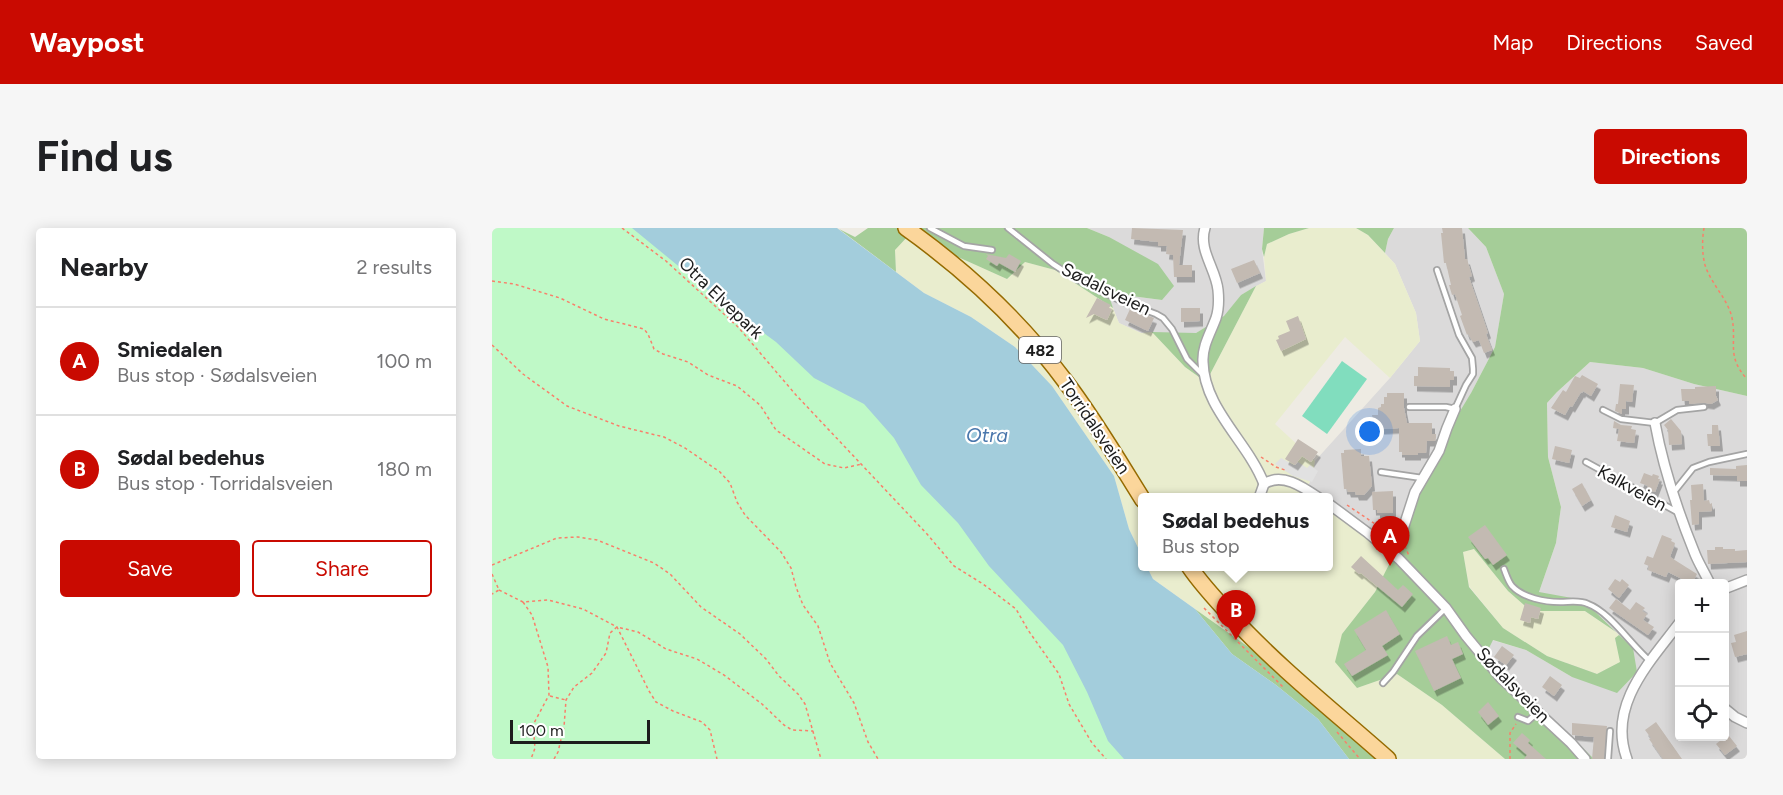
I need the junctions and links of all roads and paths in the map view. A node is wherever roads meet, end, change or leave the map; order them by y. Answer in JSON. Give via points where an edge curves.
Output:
{"nodes":[{"id":1,"x":622,"y":228,"type":"edge"},
{"id":2,"x":930,"y":228,"type":"edge"},
{"id":3,"x":1008,"y":228,"type":"edge"},
{"id":4,"x":1205,"y":228,"type":"edge"},
{"id":5,"x":1704,"y":228,"type":"edge"},
{"id":6,"x":911,"y":229,"type":"edge"},
{"id":7,"x":992,"y":250,"type":"dead end"},
{"id":8,"x":1437,"y":270,"type":"dead end"},
{"id":9,"x":492,"y":281,"type":"edge"},
{"id":10,"x":492,"y":345,"type":"edge"},
{"id":11,"x":1204,"y":376,"type":"junction"},
{"id":12,"x":1747,"y":379,"type":"edge"},
{"id":13,"x":1409,"y":407,"type":"dead end"},
{"id":14,"x":1704,"y":407,"type":"dead end"},
{"id":15,"x":1455,"y":409,"type":"junction"},
{"id":16,"x":1603,"y":410,"type":"dead end"},
{"id":17,"x":1655,"y":423,"type":"junction"},
{"id":18,"x":1747,"y":454,"type":"edge"},
{"id":19,"x":1586,"y":462,"type":"dead end"},
{"id":20,"x":862,"y":464,"type":"junction"},
{"id":21,"x":1381,"y":472,"type":"dead end"},
{"id":22,"x":1422,"y":478,"type":"junction"},
{"id":23,"x":1264,"y":484,"type":"junction"},
{"id":24,"x":1139,"y":493,"type":"edge"},
{"id":25,"x":1261,"y":493,"type":"edge"},
{"id":26,"x":1311,"y":493,"type":"edge"},
{"id":27,"x":1673,"y":493,"type":"junction"},
{"id":28,"x":1333,"y":507,"type":"edge"},
{"id":29,"x":1678,"y":513,"type":"junction"},
{"id":30,"x":1392,"y":554,"type":"junction"},
{"id":31,"x":492,"y":565,"type":"edge"},
{"id":32,"x":1504,"y":569,"type":"dead end"},
{"id":33,"x":1195,"y":571,"type":"edge"},
{"id":34,"x":492,"y":574,"type":"edge"},
{"id":35,"x":1708,"y":579,"type":"edge"},
{"id":36,"x":1747,"y":580,"type":"edge"},
{"id":37,"x":1729,"y":587,"type":"edge"},
{"id":38,"x":499,"y":590,"type":"junction"},
{"id":39,"x":492,"y":594,"type":"edge"},
{"id":40,"x":523,"y":602,"type":"junction"},
{"id":41,"x":1204,"y":608,"type":"dead end"},
{"id":42,"x":1446,"y":608,"type":"junction"},
{"id":43,"x":617,"y":627,"type":"junction"},
{"id":44,"x":1675,"y":628,"type":"edge"},
{"id":45,"x":1650,"y":661,"type":"junction"},
{"id":46,"x":1383,"y":683,"type":"dead end"},
{"id":47,"x":1284,"y":688,"type":"dead end"},
{"id":48,"x":549,"y":695,"type":"junction"},
{"id":49,"x":566,"y":700,"type":"junction"},
{"id":50,"x":1729,"y":712,"type":"edge"},
{"id":51,"x":1538,"y":713,"type":"junction"},
{"id":52,"x":1518,"y":717,"type":"joint"},
{"id":53,"x":1747,"y":723,"type":"edge"},
{"id":54,"x":813,"y":731,"type":"junction"},
{"id":55,"x":1610,"y":731,"type":"dead end"},
{"id":56,"x":1337,"y":732,"type":"dead end"},
{"id":57,"x":531,"y":759,"type":"edge"},
{"id":58,"x":554,"y":759,"type":"edge"},
{"id":59,"x":717,"y":759,"type":"edge"},
{"id":60,"x":821,"y":759,"type":"edge"},
{"id":61,"x":878,"y":759,"type":"edge"},
{"id":62,"x":1106,"y":759,"type":"edge"},
{"id":63,"x":1360,"y":759,"type":"edge"},
{"id":64,"x":1388,"y":759,"type":"edge"},
{"id":65,"x":1510,"y":759,"type":"edge"},
{"id":66,"x":1585,"y":759,"type":"edge"},
{"id":67,"x":1608,"y":759,"type":"edge"},
{"id":68,"x":1626,"y":759,"type":"edge"}],
"edges":[{"from":1,"to":20,"type":"path","name":"Otra Elvepark","via":[[666,261],[738,327]]},
{"from":2,"to":7,"type":"lane","via":[[964,246]]},
{"from":3,"to":11,"type":"lane","name":"Sødalsveien","via":[[1076,279],[1163,318],[1187,359]]},
{"from":4,"to":11,"type":"street","via":[[1205,249],[1219,301],[1203,357]]},
{"from":5,"to":12,"type":"path","via":[[1705,265],[1729,308],[1733,352]]},
{"from":6,"to":24,"type":"main road","name":"Torridalsveien","number":"482","via":[[1004,311],[1045,356],[1095,422]]},
{"from":8,"to":15,"type":"lane","via":[[1459,335],[1472,358],[1471,378]]},
{"from":9,"to":20,"type":"path","via":[[560,298],[604,319],[644,329],[654,349],[737,386],[760,405],[776,430],[825,464],[844,468]]},
{"from":10,"to":61,"type":"path","via":[[567,406],[619,426],[664,437],[720,472],[730,483],[745,515],[791,568],[803,605],[818,626],[830,663],[854,703]]},
{"from":11,"to":23,"type":"street","name":"Sødalsveien","via":[[1214,401]]},
{"from":13,"to":15,"type":"lane"},
{"from":14,"to":17,"type":"lane","via":[[1677,410]]},
{"from":15,"to":22,"type":"street","via":[[1440,451]]},
{"from":16,"to":17,"type":"lane","via":[[1621,418]]},
{"from":17,"to":27,"type":"street","name":"Kalkveien"},
{"from":18,"to":27,"type":"lane","name":"Kalkveien","via":[[1693,468]]},
{"from":19,"to":29,"type":"lane","name":"Kalkveien"},
{"from":20,"to":62,"type":"path","name":"Otra Elvepark","via":[[954,566],[1016,609],[1059,674],[1069,704],[1092,743]]},
{"from":21,"to":22,"type":"lane"},
{"from":22,"to":30,"type":"street"},
{"from":23,"to":25,"type":"street"},
{"from":23,"to":26,"type":"street","via":[[1271,480],[1288,481]]},
{"from":27,"to":29,"type":"street","name":"Kalkveien"},
{"from":28,"to":30,"type":"street","name":"Sødalsveien"},
{"from":29,"to":35,"type":"street","name":"Kalkveien"},
{"from":30,"to":42,"type":"street","name":"Sødalsveien"},
{"from":31,"to":54,"type":"path","via":[[557,538],[578,537],[597,540],[654,563],[766,659],[805,704]]},
{"from":32,"to":45,"type":"lane","via":[[1512,585],[1533,597],[1595,607]]},
{"from":33,"to":64,"type":"main road","via":[[1240,631]]},
{"from":34,"to":38,"type":"path"},
{"from":36,"to":37,"type":"street"},
{"from":38,"to":39,"type":"path"},
{"from":38,"to":40,"type":"path"},
{"from":40,"to":43,"type":"path","via":[[548,600],[583,609]]},
{"from":40,"to":48,"type":"path","via":[[532,615],[548,666]]},
{"from":41,"to":47,"type":"path"},
{"from":42,"to":46,"type":"lane","via":[[1417,636]]},
{"from":42,"to":51,"type":"street","name":"Sødalsveien","via":[[1500,677]]},
{"from":43,"to":49,"type":"path","via":[[610,633],[606,653]]},
{"from":43,"to":54,"type":"path","via":[[638,632],[666,649],[696,659],[723,675],[792,730]]},
{"from":43,"to":59,"type":"path","via":[[656,702],[702,722],[710,730]]},
{"from":44,"to":45,"type":"street"},
{"from":45,"to":68,"type":"street","via":[[1632,688],[1623,713],[1621,734]]},
{"from":48,"to":49,"type":"path"},
{"from":48,"to":57,"type":"path","via":[[534,725],[536,748]]},
{"from":49,"to":58,"type":"path","via":[[564,727]]},
{"from":50,"to":53,"type":"street"},
{"from":51,"to":52,"type":"lane","via":[[1528,721]]},
{"from":51,"to":66,"type":"street","name":"Sødalsveien"},
{"from":52,"to":65,"type":"path","via":[[1510,733]]},
{"from":54,"to":60,"type":"path"},
{"from":55,"to":67,"type":"lane"},
{"from":56,"to":63,"type":"path"}]}
